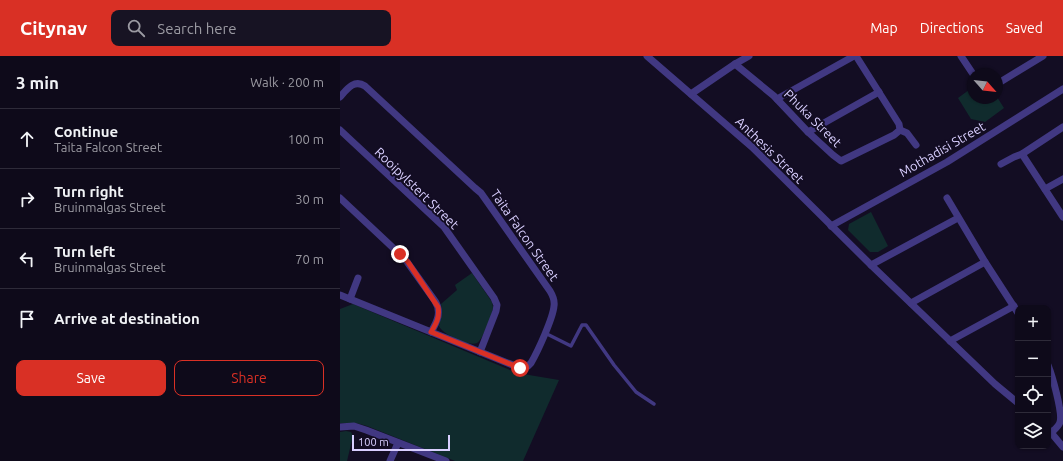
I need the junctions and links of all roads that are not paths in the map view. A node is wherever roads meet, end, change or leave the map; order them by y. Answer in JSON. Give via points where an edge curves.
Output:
{"nodes":[{"id":1,"x":647,"y":56,"type":"edge"},
{"id":2,"x":748,"y":56,"type":"edge"},
{"id":3,"x":855,"y":56,"type":"edge"},
{"id":4,"x":961,"y":56,"type":"edge"},
{"id":5,"x":1043,"y":56,"type":"edge"},
{"id":6,"x":735,"y":64,"type":"junction"},
{"id":7,"x":969,"y":68,"type":"edge"},
{"id":8,"x":1003,"y":80,"type":"edge"},
{"id":9,"x":1063,"y":89,"type":"edge"},
{"id":10,"x":879,"y":92,"type":"junction"},
{"id":11,"x":691,"y":94,"type":"junction"},
{"id":12,"x":340,"y":97,"type":"edge"},
{"id":13,"x":777,"y":99,"type":"junction"},
{"id":14,"x":1063,"y":127,"type":"edge"},
{"id":15,"x":340,"y":130,"type":"edge"},
{"id":16,"x":900,"y":130,"type":"junction"},
{"id":17,"x":808,"y":132,"type":"junction"},
{"id":18,"x":916,"y":145,"type":"dead end"},
{"id":19,"x":1022,"y":154,"type":"junction"},
{"id":20,"x":1001,"y":164,"type":"dead end"},
{"id":21,"x":1063,"y":178,"type":"edge"},
{"id":22,"x":1046,"y":189,"type":"junction"},
{"id":23,"x":948,"y":198,"type":"dead end"},
{"id":24,"x":343,"y":201,"type":"edge"},
{"id":25,"x":340,"y":210,"type":"edge"},
{"id":26,"x":1063,"y":217,"type":"edge"},
{"id":27,"x":958,"y":218,"type":"junction"},
{"id":28,"x":831,"y":226,"type":"junction"},
{"id":29,"x":985,"y":262,"type":"junction"},
{"id":30,"x":871,"y":265,"type":"junction"},
{"id":31,"x":358,"y":278,"type":"dead end"},
{"id":32,"x":340,"y":295,"type":"edge"},
{"id":33,"x":350,"y":299,"type":"junction"},
{"id":34,"x":910,"y":303,"type":"junction"},
{"id":35,"x":1015,"y":308,"type":"edge"},
{"id":36,"x":1015,"y":310,"type":"edge"},
{"id":37,"x":431,"y":332,"type":"junction"},
{"id":38,"x":544,"y":333,"type":"junction"},
{"id":39,"x":950,"y":341,"type":"junction"},
{"id":40,"x":480,"y":352,"type":"junction"},
{"id":41,"x":1051,"y":373,"type":"edge"},
{"id":42,"x":1015,"y":401,"type":"edge"},
{"id":43,"x":654,"y":404,"type":"dead end"},
{"id":44,"x":340,"y":427,"type":"edge"},
{"id":45,"x":1051,"y":430,"type":"edge"},
{"id":46,"x":1051,"y":432,"type":"edge"},
{"id":47,"x":398,"y":443,"type":"junction"},
{"id":48,"x":1063,"y":447,"type":"edge"},
{"id":49,"x":390,"y":461,"type":"edge"},
{"id":50,"x":443,"y":461,"type":"edge"}],
"edges":[{"from":1,"to":11,"type":"street","name":"Anthesis Street"},
{"from":2,"to":6,"type":"street"},
{"from":3,"to":10,"type":"street"},
{"from":3,"to":13,"type":"street"},
{"from":4,"to":7,"type":"street"},
{"from":5,"to":8,"type":"street"},
{"from":6,"to":11,"type":"street"},
{"from":6,"to":13,"type":"street","name":"Phuka Street"},
{"from":9,"to":28,"type":"street","name":"Mothadisi Street","via":[[947,162]]},
{"from":10,"to":16,"type":"street","via":[[899,124]]},
{"from":10,"to":17,"type":"street"},
{"from":11,"to":28,"type":"street","name":"Anthesis Street","via":[[752,147]]},
{"from":12,"to":38,"type":"street","name":"Taita Falcon Street","via":[[355,84],[365,86],[480,193],[552,295],[554,308]]},
{"from":13,"to":17,"type":"street","name":"Phuka Street"},
{"from":14,"to":19,"type":"street"},
{"from":15,"to":40,"type":"street","name":"Rooipylstert Street","via":[[444,227],[495,300],[496,311]]},
{"from":16,"to":17,"type":"street","name":"Phuka Street","via":[[841,161]]},
{"from":16,"to":18,"type":"street","via":[[907,133]]},
{"from":19,"to":20,"type":"street"},
{"from":19,"to":22,"type":"street"},
{"from":21,"to":22,"type":"street"},
{"from":22,"to":26,"type":"street"},
{"from":23,"to":27,"type":"street"},
{"from":24,"to":25,"type":"street"},
{"from":24,"to":37,"type":"street","via":[[405,259],[435,301],[439,314]]},
{"from":27,"to":29,"type":"street"},
{"from":27,"to":30,"type":"street"},
{"from":28,"to":30,"type":"street","name":"Anthesis Street"},
{"from":29,"to":34,"type":"street"},
{"from":29,"to":35,"type":"street"},
{"from":30,"to":34,"type":"street","name":"Anthesis Street"},
{"from":31,"to":33,"type":"street"},
{"from":32,"to":33,"type":"street","name":"Taita Falcon Street"},
{"from":33,"to":37,"type":"street","name":"Taita Falcon Street"},
{"from":34,"to":39,"type":"street","name":"Anthesis Street"},
{"from":36,"to":39,"type":"street"},
{"from":37,"to":40,"type":"street","name":"Taita Falcon Street"},
{"from":38,"to":40,"type":"street","name":"Taita Falcon Street","via":[[531,363],[524,368],[518,368]]},
{"from":38,"to":43,"type":"lane","via":[[571,346],[582,325],[586,325],[636,392]]},
{"from":39,"to":42,"type":"street","name":"Anthesis Street"},
{"from":41,"to":45,"type":"street","via":[[1061,417],[1058,426]]},
{"from":44,"to":47,"type":"street","via":[[354,426]]},
{"from":46,"to":48,"type":"street"},
{"from":47,"to":49,"type":"street"},
{"from":47,"to":50,"type":"street"}]}
